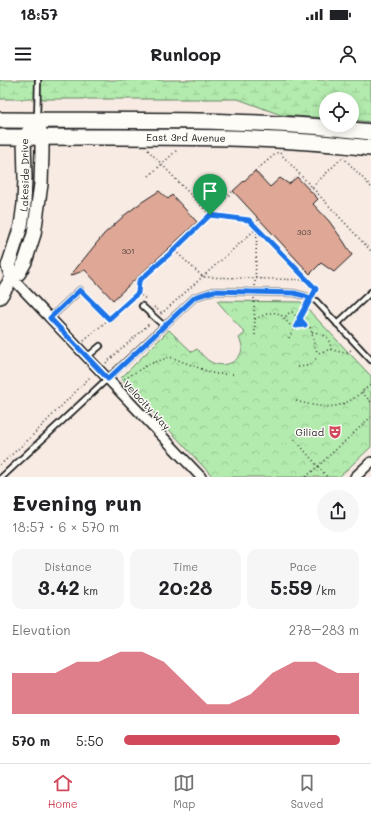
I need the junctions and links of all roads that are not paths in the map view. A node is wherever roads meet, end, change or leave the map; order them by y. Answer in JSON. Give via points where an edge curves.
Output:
{"nodes":[{"id":1,"x":38,"y":80,"type":"edge"},
{"id":2,"x":0,"y":120,"type":"edge"},
{"id":3,"x":37,"y":120,"type":"junction"},
{"id":4,"x":371,"y":132,"type":"edge"},
{"id":5,"x":0,"y":137,"type":"edge"},
{"id":6,"x":24,"y":137,"type":"junction"},
{"id":7,"x":42,"y":138,"type":"junction"},
{"id":8,"x":371,"y":148,"type":"edge"},
{"id":9,"x":12,"y":278,"type":"junction"},
{"id":10,"x":80,"y":290,"type":"road end"},
{"id":11,"x":371,"y":292,"type":"edge"},
{"id":12,"x":0,"y":297,"type":"edge"},
{"id":13,"x":142,"y":306,"type":"dead end"},
{"id":14,"x":50,"y":318,"type":"junction"},
{"id":15,"x":337,"y":324,"type":"junction"},
{"id":16,"x":164,"y":326,"type":"junction"},
{"id":17,"x":100,"y":346,"type":"dead end"},
{"id":18,"x":87,"y":357,"type":"junction"},
{"id":19,"x":371,"y":360,"type":"edge"},
{"id":20,"x":108,"y":379,"type":"junction"},
{"id":21,"x":371,"y":462,"type":"edge"},
{"id":22,"x":2,"y":477,"type":"edge"},
{"id":23,"x":201,"y":477,"type":"edge"},
{"id":24,"x":355,"y":477,"type":"edge"}],
"edges":[{"from":1,"to":3,"type":"lane"},
{"from":2,"to":3,"type":"main road","name":"East 3rd Avenue"},
{"from":3,"to":4,"type":"main road","name":"East 3rd Avenue","via":[[248,122]]},
{"from":3,"to":6,"type":"street","name":"Lakeside Drive"},
{"from":3,"to":7,"type":"street","name":"Lakeside Drive"},
{"from":5,"to":6,"type":"main road","name":"East 3rd Avenue"},
{"from":6,"to":7,"type":"main road","name":"East 3rd Avenue"},
{"from":6,"to":9,"type":"street","name":"Lakeside Drive","via":[[24,204],[21,226],[8,266]]},
{"from":7,"to":8,"type":"main road","name":"East 3rd Avenue","via":[[247,138],[279,146],[344,151]]},
{"from":7,"to":9,"type":"street","name":"Lakeside Drive","via":[[41,184],[34,234],[25,262],[19,273]]},
{"from":9,"to":12,"type":"street","name":"Lakeside Drive"},
{"from":9,"to":14,"type":"street","name":"Velocity Way"},
{"from":10,"to":14,"type":"lane"},
{"from":11,"to":15,"type":"lane"},
{"from":13,"to":16,"type":"lane"},
{"from":14,"to":18,"type":"street","name":"Velocity Way"},
{"from":15,"to":16,"type":"lane","via":[[316,301],[294,293],[214,291],[195,297]]},
{"from":15,"to":19,"type":"lane"},
{"from":16,"to":20,"type":"lane"},
{"from":17,"to":18,"type":"lane"},
{"from":18,"to":20,"type":"street","name":"Velocity Way"},
{"from":20,"to":22,"type":"lane"},
{"from":20,"to":23,"type":"street","name":"Velocity Way"},
{"from":21,"to":24,"type":"street"}]}
